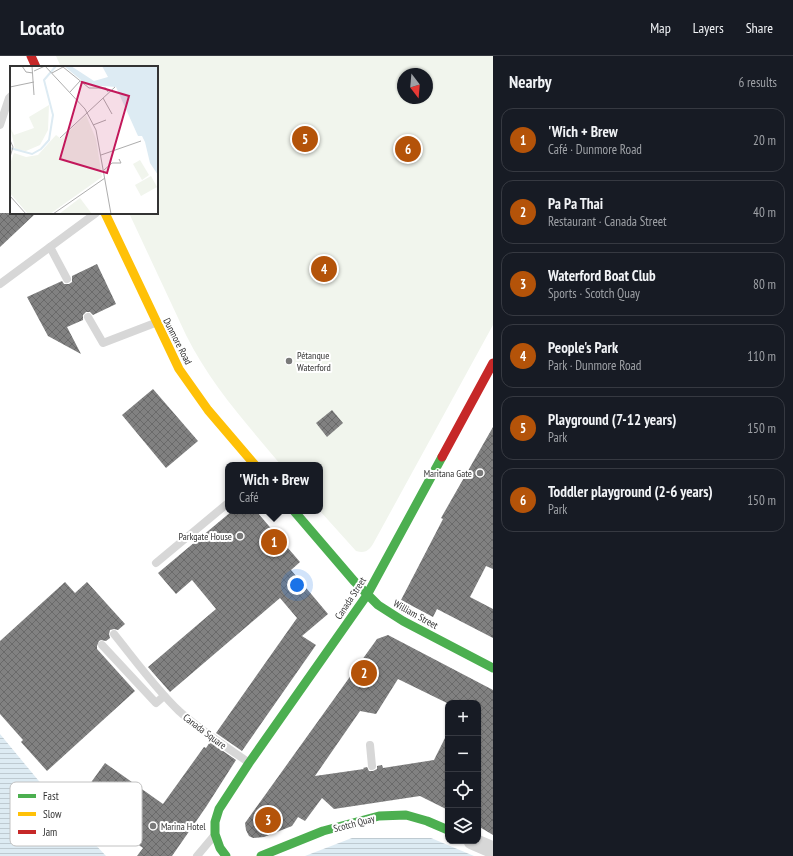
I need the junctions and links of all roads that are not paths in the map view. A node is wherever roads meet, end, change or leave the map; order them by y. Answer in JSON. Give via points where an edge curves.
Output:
{"nodes":[{"id":1,"x":31,"y":56,"type":"edge"},
{"id":2,"x":36,"y":66,"type":"edge"},
{"id":3,"x":10,"y":97,"type":"edge"},
{"id":4,"x":0,"y":125,"type":"edge"},
{"id":5,"x":95,"y":214,"type":"edge"},
{"id":6,"x":104,"y":214,"type":"edge"},
{"id":7,"x":50,"y":247,"type":"junction"},
{"id":8,"x":67,"y":279,"type":"dead end"},
{"id":9,"x":0,"y":284,"type":"edge"},
{"id":10,"x":88,"y":317,"type":"dead end"},
{"id":11,"x":156,"y":322,"type":"junction"},
{"id":12,"x":493,"y":363,"type":"edge"},
{"id":13,"x":251,"y":462,"type":"edge"},
{"id":14,"x":225,"y":506,"type":"edge"},
{"id":15,"x":297,"y":514,"type":"edge"},
{"id":16,"x":156,"y":563,"type":"dead end"},
{"id":17,"x":366,"y":595,"type":"junction"},
{"id":18,"x":114,"y":634,"type":"dead end"},
{"id":19,"x":102,"y":644,"type":"dead end"},
{"id":20,"x":493,"y":668,"type":"edge"},
{"id":21,"x":164,"y":696,"type":"junction"},
{"id":22,"x":370,"y":745,"type":"dead end"},
{"id":23,"x":249,"y":763,"type":"junction"},
{"id":24,"x":372,"y":766,"type":"dead end"},
{"id":25,"x":445,"y":829,"type":"edge"},
{"id":26,"x":215,"y":834,"type":"junction"},
{"id":27,"x":479,"y":844,"type":"edge"},
{"id":28,"x":493,"y":850,"type":"edge"},
{"id":29,"x":197,"y":856,"type":"edge"},
{"id":30,"x":226,"y":856,"type":"edge"},
{"id":31,"x":261,"y":856,"type":"edge"}],
"edges":[{"from":1,"to":2,"type":"street"},
{"from":3,"to":4,"type":"lane"},
{"from":5,"to":7,"type":"lane"},
{"from":6,"to":11,"type":"street","name":"Dunmore Road"},
{"from":7,"to":8,"type":"lane"},
{"from":7,"to":9,"type":"lane"},
{"from":10,"to":11,"type":"lane","via":[[103,343]]},
{"from":11,"to":13,"type":"street","name":"Dunmore Road","via":[[193,390]]},
{"from":12,"to":17,"type":"street","name":"Canada Street"},
{"from":14,"to":16,"type":"lane"},
{"from":15,"to":17,"type":"street","name":"William Street"},
{"from":17,"to":20,"type":"street","name":"William Street","via":[[394,616]]},
{"from":17,"to":23,"type":"street","name":"Canada Street"},
{"from":18,"to":21,"type":"lane","name":"Canada Square"},
{"from":19,"to":21,"type":"lane","via":[[156,703]]},
{"from":21,"to":23,"type":"lane","name":"Canada Square","via":[[194,724]]},
{"from":22,"to":24,"type":"lane"},
{"from":23,"to":26,"type":"street","name":"Canada Street","via":[[219,809]]},
{"from":25,"to":31,"type":"street","name":"Scotch Quay","via":[[406,815],[379,812]]},
{"from":26,"to":29,"type":"lane"},
{"from":26,"to":30,"type":"street"},
{"from":27,"to":28,"type":"street"}]}
